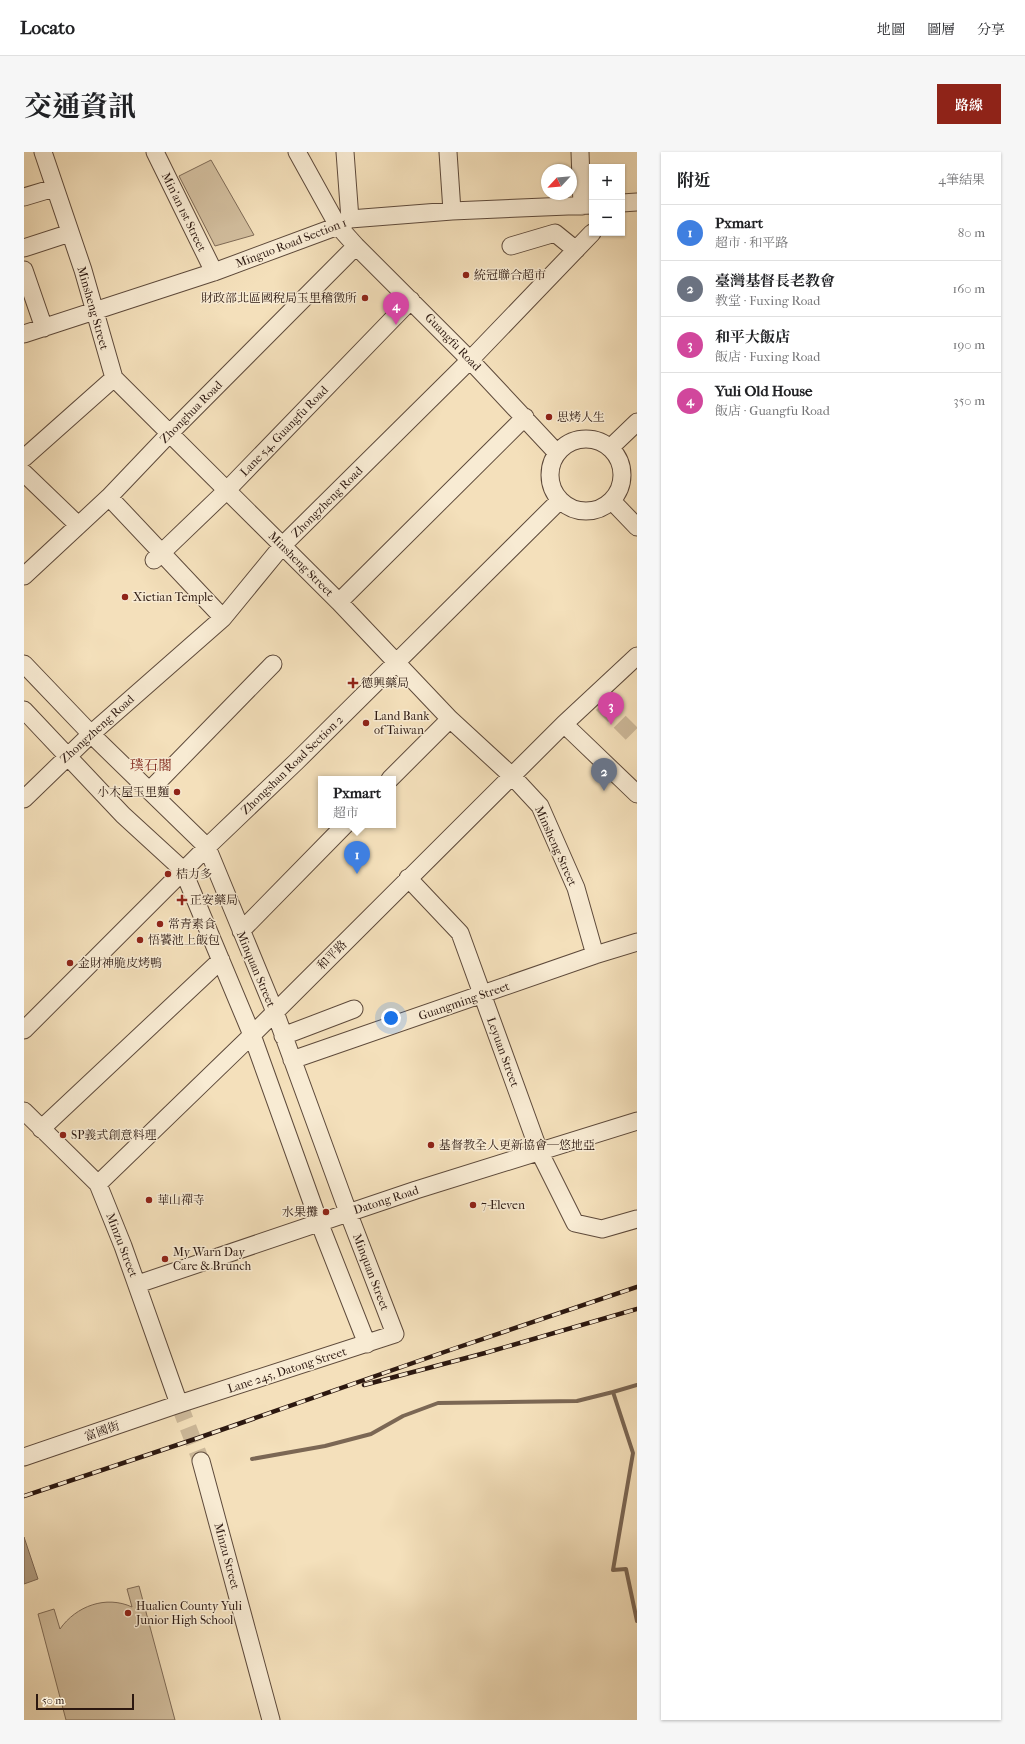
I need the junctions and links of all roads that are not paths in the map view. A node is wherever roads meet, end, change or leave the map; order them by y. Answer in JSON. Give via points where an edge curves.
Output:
{"nodes":[{"id":1,"x":43,"y":152,"type":"edge"},
{"id":2,"x":155,"y":152,"type":"edge"},
{"id":3,"x":297,"y":152,"type":"edge"},
{"id":4,"x":345,"y":152,"type":"edge"},
{"id":5,"x":448,"y":152,"type":"edge"},
{"id":6,"x":580,"y":152,"type":"edge"},
{"id":7,"x":54,"y":188,"type":"junction"},
{"id":8,"x":24,"y":197,"type":"edge"},
{"id":9,"x":637,"y":202,"type":"edge"},
{"id":10,"x":625,"y":203,"type":"edge"},
{"id":11,"x":587,"y":205,"type":"edge"},
{"id":12,"x":452,"y":211,"type":"junction"},
{"id":13,"x":344,"y":222,"type":"junction"},
{"id":14,"x":70,"y":233,"type":"junction"},
{"id":15,"x":589,"y":236,"type":"edge"},
{"id":16,"x":356,"y":246,"type":"junction"},
{"id":17,"x":511,"y":246,"type":"dead end"},
{"id":18,"x":24,"y":248,"type":"edge"},
{"id":19,"x":576,"y":250,"type":"junction"},
{"id":20,"x":24,"y":270,"type":"edge"},
{"id":21,"x":214,"y":272,"type":"junction"},
{"id":22,"x":411,"y":300,"type":"junction"},
{"id":23,"x":95,"y":312,"type":"junction"},
{"id":24,"x":44,"y":328,"type":"junction"},
{"id":25,"x":24,"y":334,"type":"edge"},
{"id":26,"x":470,"y":360,"type":"junction"},
{"id":27,"x":114,"y":378,"type":"junction"},
{"id":28,"x":525,"y":417,"type":"junction"},
{"id":29,"x":637,"y":422,"type":"edge"},
{"id":30,"x":170,"y":433,"type":"junction"},
{"id":31,"x":610,"y":448,"type":"junction"},
{"id":32,"x":557,"y":453,"type":"junction"},
{"id":33,"x":24,"y":458,"type":"edge"},
{"id":34,"x":24,"y":473,"type":"edge"},
{"id":35,"x":228,"y":490,"type":"junction"},
{"id":36,"x":109,"y":497,"type":"junction"},
{"id":37,"x":560,"y":500,"type":"junction"},
{"id":38,"x":612,"y":501,"type":"junction"},
{"id":39,"x":78,"y":525,"type":"junction"},
{"id":40,"x":637,"y":527,"type":"edge"},
{"id":41,"x":282,"y":546,"type":"junction"},
{"id":42,"x":158,"y":556,"type":"junction"},
{"id":43,"x":24,"y":576,"type":"edge"},
{"id":44,"x":339,"y":602,"type":"junction"},
{"id":45,"x":223,"y":618,"type":"junction"},
{"id":46,"x":637,"y":656,"type":"edge"},
{"id":47,"x":396,"y":663,"type":"junction"},
{"id":48,"x":24,"y":664,"type":"edge"},
{"id":49,"x":273,"y":664,"type":"dead end"},
{"id":50,"x":24,"y":710,"type":"edge"},
{"id":51,"x":450,"y":719,"type":"junction"},
{"id":52,"x":564,"y":724,"type":"junction"},
{"id":53,"x":91,"y":734,"type":"junction"},
{"id":54,"x":68,"y":755,"type":"junction"},
{"id":55,"x":393,"y":776,"type":"edge"},
{"id":56,"x":513,"y":777,"type":"junction"},
{"id":57,"x":150,"y":790,"type":"junction"},
{"id":58,"x":637,"y":794,"type":"edge"},
{"id":59,"x":24,"y":800,"type":"edge"},
{"id":60,"x":342,"y":828,"type":"edge"},
{"id":61,"x":207,"y":847,"type":"junction"},
{"id":62,"x":183,"y":870,"type":"junction"},
{"id":63,"x":408,"y":878,"type":"junction"},
{"id":64,"x":241,"y":931,"type":"junction"},
{"id":65,"x":637,"y":942,"type":"edge"},
{"id":66,"x":595,"y":955,"type":"junction"},
{"id":67,"x":221,"y":960,"type":"junction"},
{"id":68,"x":482,"y":995,"type":"junction"},
{"id":69,"x":354,"y":1009,"type":"dead end"},
{"id":70,"x":274,"y":1012,"type":"junction"},
{"id":71,"x":24,"y":1030,"type":"edge"},
{"id":72,"x":252,"y":1035,"type":"junction"},
{"id":73,"x":283,"y":1036,"type":"junction"},
{"id":74,"x":292,"y":1060,"type":"junction"},
{"id":75,"x":24,"y":1111,"type":"edge"},
{"id":76,"x":637,"y":1122,"type":"edge"},
{"id":77,"x":42,"y":1129,"type":"junction"},
{"id":78,"x":539,"y":1151,"type":"junction"},
{"id":79,"x":98,"y":1184,"type":"junction"},
{"id":80,"x":348,"y":1212,"type":"junction"},
{"id":81,"x":637,"y":1219,"type":"edge"},
{"id":82,"x":319,"y":1222,"type":"junction"},
{"id":83,"x":138,"y":1284,"type":"junction"},
{"id":84,"x":395,"y":1334,"type":"joint"},
{"id":85,"x":367,"y":1344,"type":"junction"},
{"id":86,"x":179,"y":1404,"type":"junction"},
{"id":87,"x":24,"y":1457,"type":"edge"},
{"id":88,"x":201,"y":1461,"type":"tunnel mouth"},
{"id":89,"x":271,"y":1720,"type":"edge"}],
"edges":[{"from":1,"to":7,"type":"street","name":"Minsheng Street"},
{"from":2,"to":21,"type":"street","name":"Min'an 1st Street"},
{"from":3,"to":13,"type":"street","name":"Guangfu Road"},
{"from":4,"to":13,"type":"street"},
{"from":5,"to":12,"type":"street"},
{"from":6,"to":11,"type":"street"},
{"from":7,"to":8,"type":"street"},
{"from":7,"to":14,"type":"street","name":"Minsheng Street"},
{"from":9,"to":10,"type":"street"},
{"from":11,"to":12,"type":"street","name":"Minguo Road Section 1"},
{"from":12,"to":13,"type":"street","name":"Minguo Road Section 1"},
{"from":13,"to":16,"type":"street","name":"Guangfu Road"},
{"from":13,"to":21,"type":"street","name":"Minguo Road Section 1"},
{"from":14,"to":18,"type":"street"},
{"from":14,"to":23,"type":"street","name":"Minsheng Street"},
{"from":15,"to":19,"type":"street","name":"Zhongzheng Road"},
{"from":16,"to":22,"type":"street","name":"Guangfu Road"},
{"from":16,"to":30,"type":"street","name":"Zhonghua Road"},
{"from":17,"to":19,"type":"street","via":[[554,233]]},
{"from":19,"to":26,"type":"street","name":"Zhongzheng Road"},
{"from":20,"to":24,"type":"street"},
{"from":21,"to":23,"type":"street","name":"Minguo Road Section 1"},
{"from":22,"to":26,"type":"street","name":"Guangfu Road"},
{"from":22,"to":35,"type":"street","name":"Lane 54, Guangfu Road"},
{"from":23,"to":24,"type":"street","name":"Minguo Road Section 1"},
{"from":23,"to":27,"type":"street","name":"Minsheng Street"},
{"from":24,"to":25,"type":"street","name":"Minguo Road Section 1"},
{"from":26,"to":28,"type":"street","name":"Guangfu Road"},
{"from":26,"to":41,"type":"street","name":"Zhongzheng Road"},
{"from":27,"to":30,"type":"street","name":"Minsheng Street"},
{"from":27,"to":33,"type":"street"},
{"from":28,"to":32,"type":"street","name":"Guangfu Road"},
{"from":28,"to":44,"type":"street"},
{"from":29,"to":31,"type":"street"},
{"from":30,"to":35,"type":"street","name":"Minsheng Street"},
{"from":30,"to":36,"type":"street","name":"Zhonghua Road"},
{"from":31,"to":32,"type":"street","via":[[602,442],[579,439],[568,443]]},
{"from":31,"to":38,"type":"street","via":[[619,460],[622,472],[621,484]]},
{"from":32,"to":37,"type":"street","via":[[553,460],[550,483]]},
{"from":34,"to":39,"type":"street"},
{"from":35,"to":41,"type":"street","name":"Minsheng Street"},
{"from":35,"to":42,"type":"street","name":"Lane 54, Guangfu Road"},
{"from":36,"to":39,"type":"street","name":"Zhonghua Road"},
{"from":36,"to":42,"type":"street"},
{"from":37,"to":38,"type":"street","via":[[573,508],[585,511],[597,509]]},
{"from":37,"to":47,"type":"street","name":"Zhongshan Road Section 2"},
{"from":38,"to":40,"type":"street"},
{"from":39,"to":43,"type":"street","name":"Zhonghua Road"},
{"from":41,"to":44,"type":"street","name":"Minsheng Street"},
{"from":41,"to":45,"type":"street","name":"Zhongzheng Road"},
{"from":42,"to":45,"type":"street"},
{"from":44,"to":47,"type":"street","name":"Minsheng Street"},
{"from":45,"to":53,"type":"street","name":"Zhongzheng Road"},
{"from":46,"to":52,"type":"street","name":"和平路","via":[[598,700]]},
{"from":47,"to":51,"type":"street","name":"Minsheng Street"},
{"from":47,"to":61,"type":"street","name":"Zhongshan Road Section 2"},
{"from":48,"to":53,"type":"street","name":"Minquan Street"},
{"from":49,"to":57,"type":"street"},
{"from":50,"to":54,"type":"street"},
{"from":51,"to":55,"type":"street"},
{"from":51,"to":56,"type":"street","name":"Minsheng Street"},
{"from":52,"to":56,"type":"street","name":"和平路"},
{"from":52,"to":58,"type":"street"},
{"from":53,"to":54,"type":"street","name":"Zhongzheng Road"},
{"from":53,"to":57,"type":"street","name":"Minquan Street"},
{"from":54,"to":59,"type":"street","name":"Zhongzheng Road"},
{"from":54,"to":62,"type":"street","via":[[123,815]]},
{"from":56,"to":63,"type":"street","name":"和平路"},
{"from":56,"to":66,"type":"street","name":"Minsheng Street","via":[[540,806],[576,888]]},
{"from":57,"to":61,"type":"street","name":"Minquan Street"},
{"from":60,"to":64,"type":"street"},
{"from":61,"to":62,"type":"street","name":"Zhongshan Road Section 2"},
{"from":61,"to":64,"type":"street","name":"Minquan Street"},
{"from":62,"to":67,"type":"street"},
{"from":62,"to":71,"type":"street","name":"Zhongshan Road Section 2"},
{"from":63,"to":68,"type":"street","name":"Leyuan Street","via":[[460,933]]},
{"from":63,"to":70,"type":"street","name":"和平路"},
{"from":64,"to":70,"type":"street","name":"Minquan Street"},
{"from":65,"to":66,"type":"street","name":"Guangming Street"},
{"from":66,"to":68,"type":"street","name":"Guangming Street"},
{"from":67,"to":72,"type":"street"},
{"from":67,"to":77,"type":"street"},
{"from":68,"to":74,"type":"street","name":"Guangming Street"},
{"from":68,"to":78,"type":"street","name":"Leyuan Street"},
{"from":69,"to":73,"type":"street"},
{"from":70,"to":72,"type":"street","name":"和平路"},
{"from":70,"to":73,"type":"street","name":"Minquan Street"},
{"from":72,"to":79,"type":"street","name":"和平路"},
{"from":72,"to":82,"type":"street"},
{"from":73,"to":74,"type":"street","name":"Minquan Street"},
{"from":74,"to":80,"type":"street","name":"Minquan Street"},
{"from":75,"to":77,"type":"street","name":"Minzu Street"},
{"from":76,"to":78,"type":"street","name":"Datong Road"},
{"from":77,"to":79,"type":"street","name":"Minzu Street"},
{"from":78,"to":80,"type":"street","name":"Datong Road"},
{"from":78,"to":81,"type":"street","name":"Leyuan Street","via":[[575,1222],[602,1229]]},
{"from":79,"to":83,"type":"street","name":"Minzu Street"},
{"from":80,"to":82,"type":"street","name":"Datong Road"},
{"from":80,"to":84,"type":"street","name":"Minquan Street"},
{"from":82,"to":83,"type":"street","name":"Datong Road"},
{"from":82,"to":85,"type":"street"},
{"from":83,"to":86,"type":"street","name":"Minzu Street"},
{"from":84,"to":85,"type":"street","name":"Lane 245, Datong Street"},
{"from":85,"to":86,"type":"street","name":"Lane 245, Datong Street"},
{"from":86,"to":87,"type":"street","name":"富國街"},
{"from":88,"to":89,"type":"street","name":"Minzu Street"}]}
